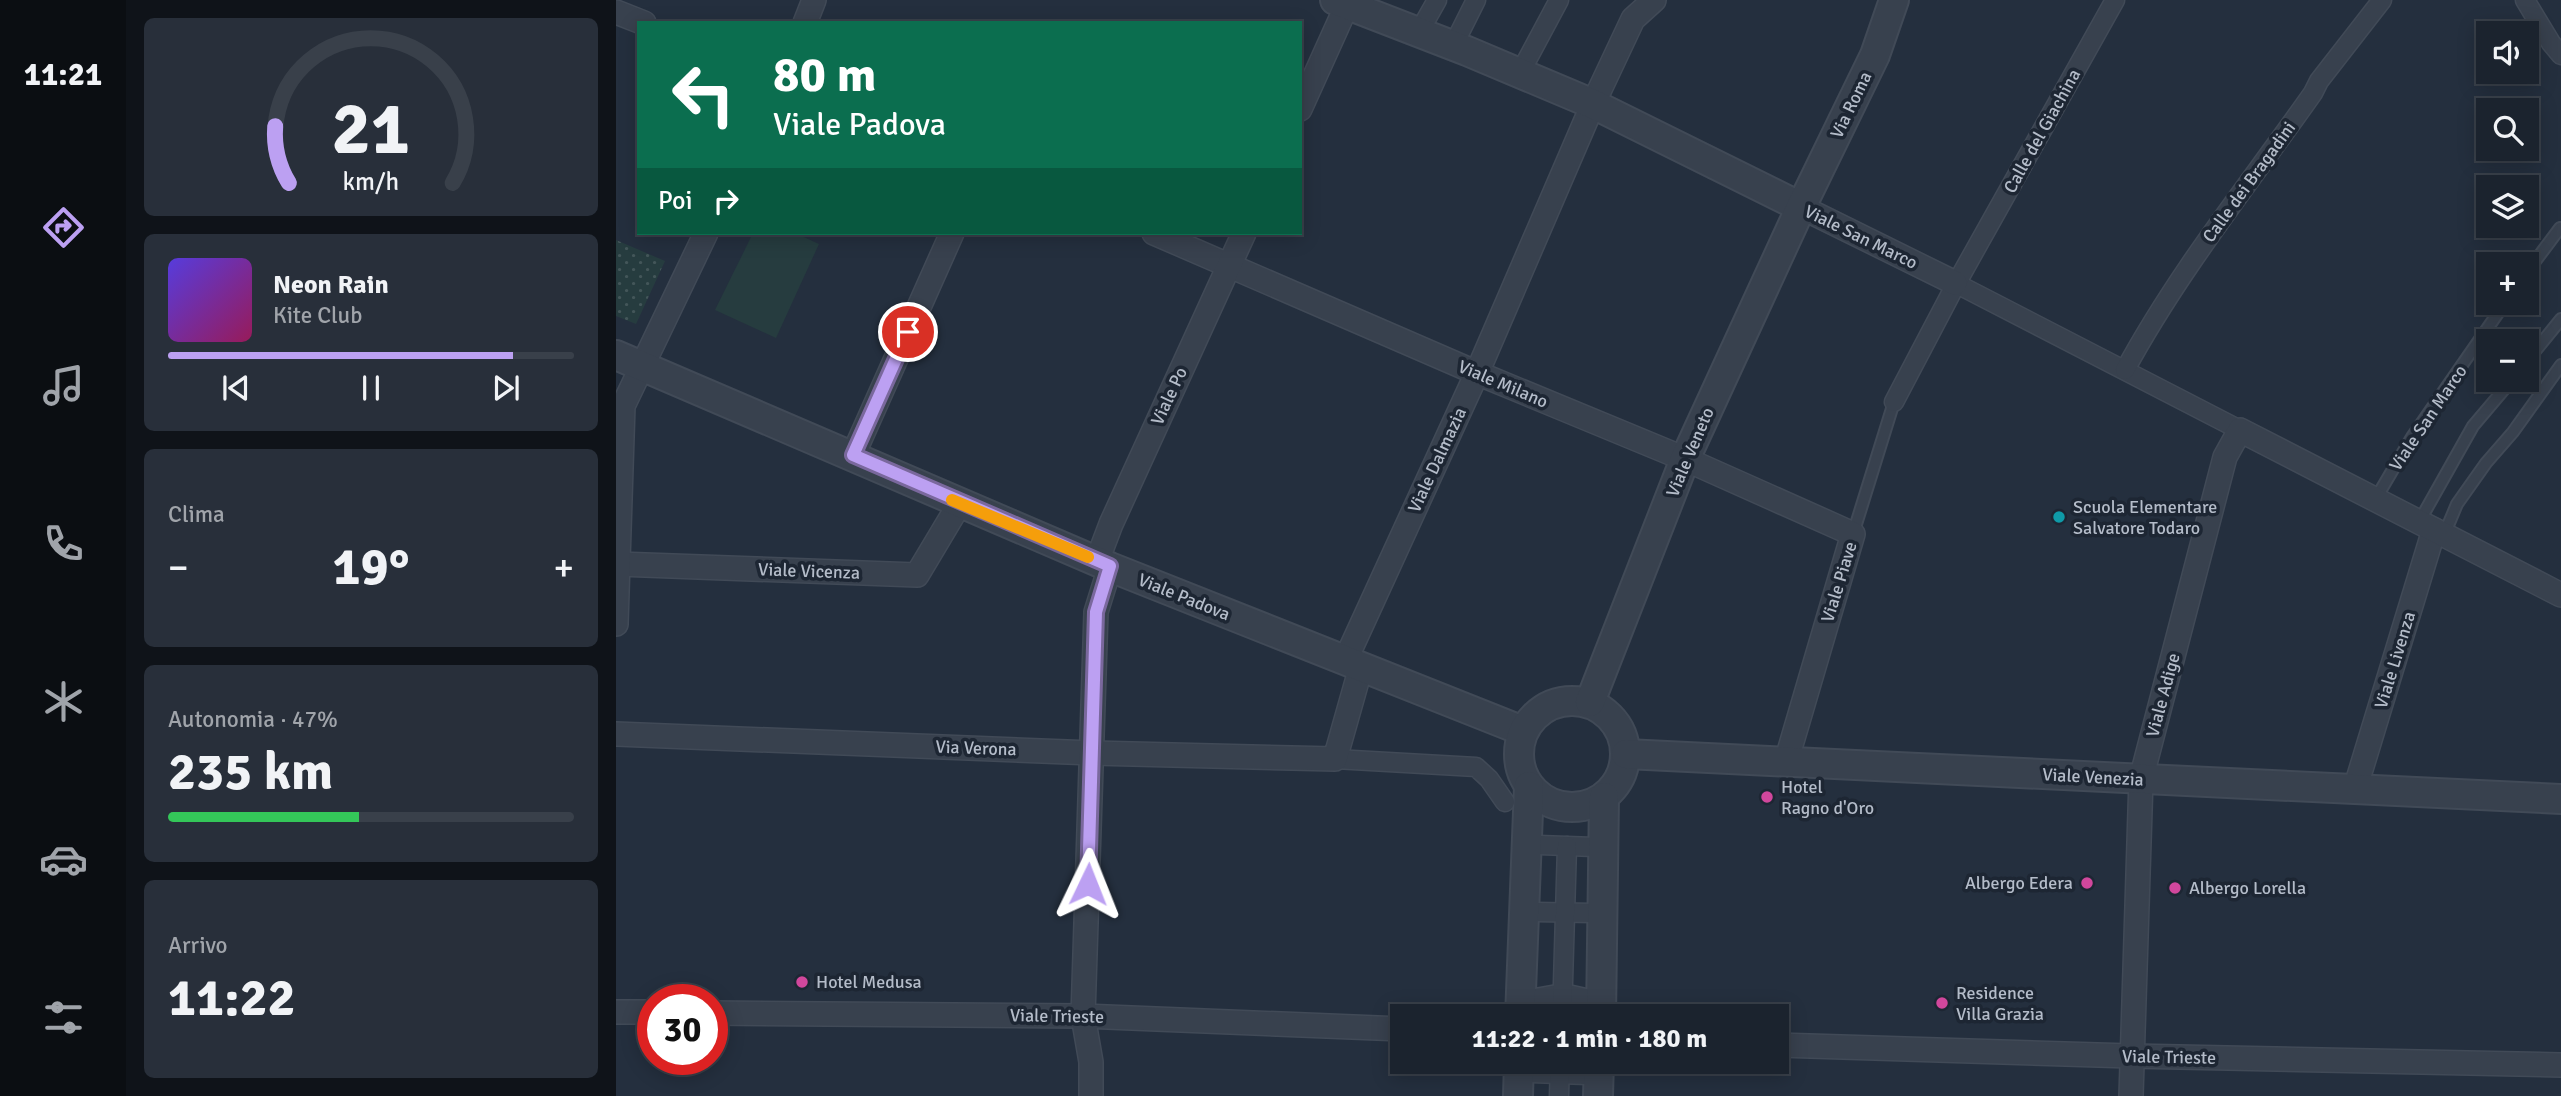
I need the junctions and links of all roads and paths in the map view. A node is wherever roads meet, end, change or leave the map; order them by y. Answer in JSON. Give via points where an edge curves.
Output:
{"nodes":[{"id":1,"x":814,"y":0,"type":"edge"},
{"id":2,"x":1437,"y":0,"type":"edge"},
{"id":3,"x":1476,"y":0,"type":"edge"},
{"id":4,"x":1559,"y":0,"type":"edge"},
{"id":5,"x":1654,"y":0,"type":"edge"},
{"id":6,"x":1894,"y":0,"type":"edge"},
{"id":7,"x":2115,"y":0,"type":"edge"},
{"id":8,"x":2382,"y":0,"type":"edge"},
{"id":9,"x":2525,"y":0,"type":"edge"},
{"id":10,"x":1348,"y":3,"type":"edge"},
{"id":11,"x":616,"y":12,"type":"edge"},
{"id":12,"x":639,"y":21,"type":"edge"},
{"id":13,"x":806,"y":21,"type":"edge"},
{"id":14,"x":1419,"y":33,"type":"junction"},
{"id":15,"x":1453,"y":46,"type":"junction"},
{"id":16,"x":2561,"y":55,"type":"edge"},
{"id":17,"x":1520,"y":73,"type":"junction"},
{"id":18,"x":1593,"y":104,"type":"junction"},
{"id":19,"x":1302,"y":105,"type":"edge"},
{"id":20,"x":1801,"y":207,"type":"junction"},
{"id":21,"x":2560,"y":228,"type":"edge"},
{"id":22,"x":705,"y":235,"type":"edge"},
{"id":23,"x":951,"y":235,"type":"edge"},
{"id":24,"x":1159,"y":235,"type":"edge"},
{"id":25,"x":1243,"y":235,"type":"edge"},
{"id":26,"x":2539,"y":256,"type":"edge"},
{"id":27,"x":1229,"y":266,"type":"junction"},
{"id":28,"x":1956,"y":284,"type":"junction"},
{"id":29,"x":2497,"y":315,"type":"edge"},
{"id":30,"x":2561,"y":319,"type":"edge"},
{"id":31,"x":2539,"y":346,"type":"edge"},
{"id":32,"x":629,"y":360,"type":"edge"},
{"id":33,"x":2561,"y":365,"type":"edge"},
{"id":34,"x":2125,"y":370,"type":"junction"},
{"id":35,"x":1477,"y":373,"type":"junction"},
{"id":36,"x":2502,"y":392,"type":"edge"},
{"id":37,"x":1894,"y":402,"type":"joint"},
{"id":38,"x":620,"y":405,"type":"edge"},
{"id":39,"x":2240,"y":430,"type":"junction"},
{"id":40,"x":853,"y":455,"type":"junction"},
{"id":41,"x":1685,"y":459,"type":"junction"},
{"id":42,"x":2375,"y":500,"type":"junction"},
{"id":43,"x":960,"y":503,"type":"junction"},
{"id":44,"x":2432,"y":529,"type":"junction"},
{"id":45,"x":1853,"y":534,"type":"junction"},
{"id":46,"x":618,"y":564,"type":"junction"},
{"id":47,"x":1103,"y":564,"type":"junction"},
{"id":48,"x":2561,"y":595,"type":"edge"},
{"id":49,"x":616,"y":624,"type":"edge"},
{"id":50,"x":1353,"y":664,"type":"junction"},
{"id":51,"x":1590,"y":702,"type":"junction"},
{"id":52,"x":1523,"y":731,"type":"junction"},
{"id":53,"x":616,"y":734,"type":"edge"},
{"id":54,"x":1093,"y":752,"type":"junction"},
{"id":55,"x":1626,"y":754,"type":"junction"},
{"id":56,"x":1335,"y":759,"type":"junction"},
{"id":57,"x":1786,"y":762,"type":"junction"},
{"id":58,"x":2141,"y":779,"type":"junction"},
{"id":59,"x":1529,"y":786,"type":"junction"},
{"id":60,"x":2355,"y":789,"type":"junction"},
{"id":61,"x":1604,"y":797,"type":"junction"},
{"id":62,"x":2561,"y":799,"type":"edge"},
{"id":63,"x":1505,"y":802,"type":"dead end"},
{"id":64,"x":1539,"y":845,"type":"dead end"},
{"id":65,"x":1567,"y":846,"type":"junction"},
{"id":66,"x":1595,"y":847,"type":"dead end"},
{"id":67,"x":1536,"y":912,"type":"dead end"},
{"id":68,"x":1565,"y":912,"type":"junction"},
{"id":69,"x":1593,"y":913,"type":"dead end"},
{"id":70,"x":1563,"y":993,"type":"junction"},
{"id":71,"x":1528,"y":1004,"type":"edge"},
{"id":72,"x":1537,"y":1004,"type":"edge"},
{"id":73,"x":1563,"y":1004,"type":"edge"},
{"id":74,"x":1586,"y":1004,"type":"edge"},
{"id":75,"x":1595,"y":1004,"type":"edge"},
{"id":76,"x":616,"y":1012,"type":"edge"},
{"id":77,"x":637,"y":1012,"type":"edge"},
{"id":78,"x":728,"y":1013,"type":"edge"},
{"id":79,"x":1083,"y":1016,"type":"junction"},
{"id":80,"x":1390,"y":1029,"type":"edge"},
{"id":81,"x":1789,"y":1045,"type":"edge"},
{"id":82,"x":2131,"y":1056,"type":"junction"},
{"id":83,"x":2561,"y":1065,"type":"edge"},
{"id":84,"x":1559,"y":1074,"type":"edge"},
{"id":85,"x":1091,"y":1096,"type":"edge"},
{"id":86,"x":1559,"y":1096,"type":"edge"},
{"id":87,"x":2131,"y":1096,"type":"edge"}],
"edges":[{"from":1,"to":13,"type":"street"},
{"from":2,"to":14,"type":"street"},
{"from":3,"to":15,"type":"street"},
{"from":4,"to":17,"type":"street"},
{"from":5,"to":18,"type":"street","name":"Viale Dalmazia","via":[[1633,19]]},
{"from":6,"to":20,"type":"street","name":"Via Roma","via":[[1875,55]]},
{"from":7,"to":28,"type":"street","name":"Calle del Giachina"},
{"from":8,"to":34,"type":"street","name":"Calle dei Bragadini","via":[[2185,271]]},
{"from":9,"to":16,"type":"street"},
{"from":10,"to":14,"type":"street","name":"Viale San Marco"},
{"from":10,"to":19,"type":"street"},
{"from":11,"to":12,"type":"street"},
{"from":14,"to":15,"type":"street","name":"Viale San Marco"},
{"from":15,"to":17,"type":"street","name":"Viale San Marco"},
{"from":17,"to":18,"type":"street","name":"Viale San Marco"},
{"from":18,"to":20,"type":"street","name":"Viale San Marco"},
{"from":18,"to":35,"type":"street","name":"Viale Dalmazia"},
{"from":20,"to":28,"type":"street","name":"Viale San Marco"},
{"from":20,"to":41,"type":"street","name":"Viale Veneto"},
{"from":21,"to":26,"type":"lane"},
{"from":22,"to":32,"type":"street"},
{"from":23,"to":40,"type":"street"},
{"from":24,"to":27,"type":"street","name":"Viale Milano"},
{"from":25,"to":27,"type":"street","name":"Viale Po"},
{"from":27,"to":35,"type":"street","name":"Viale Milano"},
{"from":27,"to":47,"type":"street","name":"Viale Po"},
{"from":28,"to":34,"type":"street","name":"Viale San Marco"},
{"from":28,"to":37,"type":"street","name":"Calle del Giachina"},
{"from":29,"to":42,"type":"lane","name":"Viale San Marco","via":[[2412,437]]},
{"from":30,"to":31,"type":"lane"},
{"from":32,"to":38,"type":"street"},
{"from":32,"to":40,"type":"street","name":"Viale Padova"},
{"from":33,"to":44,"type":"lane","via":[[2457,504]]},
{"from":34,"to":39,"type":"street","name":"Viale San Marco"},
{"from":35,"to":41,"type":"street","name":"Viale Milano"},
{"from":35,"to":50,"type":"street","name":"Viale Dalmazia"},
{"from":36,"to":44,"type":"lane","via":[[2473,426]]},
{"from":37,"to":45,"type":"lane","name":"Viale Piave"},
{"from":38,"to":46,"type":"street"},
{"from":39,"to":42,"type":"street","name":"Viale San Marco"},
{"from":39,"to":58,"type":"street","name":"Viale Adige","via":[[2225,457]]},
{"from":40,"to":43,"type":"street","name":"Viale Padova"},
{"from":41,"to":45,"type":"street","name":"Viale Milano"},
{"from":41,"to":51,"type":"street","name":"Viale Veneto"},
{"from":42,"to":44,"type":"street","name":"Viale San Marco"},
{"from":43,"to":46,"type":"street","name":"Viale Vicenza","via":[[916,575]]},
{"from":43,"to":47,"type":"street","name":"Viale Padova"},
{"from":44,"to":48,"type":"street","name":"Viale San Marco"},
{"from":44,"to":60,"type":"street","name":"Viale Livenza"},
{"from":45,"to":57,"type":"street","name":"Viale Piave"},
{"from":46,"to":49,"type":"street"},
{"from":47,"to":50,"type":"street","name":"Viale Padova"},
{"from":47,"to":54,"type":"street","name":"Viale Po","via":[[1096,612]]},
{"from":50,"to":52,"type":"street","name":"Viale Padova"},
{"from":50,"to":56,"type":"street"},
{"from":51,"to":52,"type":"street","via":[[1551,704],[1534,715]]},
{"from":51,"to":55,"type":"street","via":[[1616,722]]},
{"from":52,"to":59,"type":"street","via":[[1520,769]]},
{"from":53,"to":54,"type":"street","name":"Via Verona"},
{"from":54,"to":56,"type":"street","name":"Via Verona"},
{"from":54,"to":79,"type":"street","name":"Viale Po"},
{"from":55,"to":57,"type":"street","name":"Viale Venezia"},
{"from":55,"to":61,"type":"street","via":[[1616,785]]},
{"from":56,"to":63,"type":"street","name":"Via Verona","via":[[1476,766]]},
{"from":57,"to":58,"type":"street","name":"Viale Venezia"},
{"from":58,"to":60,"type":"street","name":"Viale Venezia"},
{"from":58,"to":82,"type":"street","name":"Viale Adige"},
{"from":59,"to":61,"type":"street","via":[[1544,800],[1564,807],[1585,806]]},
{"from":59,"to":71,"type":"street"},
{"from":60,"to":62,"type":"street","name":"Viale Venezia"},
{"from":61,"to":75,"type":"street"},
{"from":64,"to":65,"type":"street"},
{"from":65,"to":66,"type":"street"},
{"from":65,"to":68,"type":"street"},
{"from":67,"to":68,"type":"street"},
{"from":68,"to":69,"type":"street"},
{"from":68,"to":70,"type":"street"},
{"from":70,"to":72,"type":"street"},
{"from":70,"to":73,"type":"street"},
{"from":70,"to":74,"type":"street"},
{"from":76,"to":77,"type":"street"},
{"from":78,"to":79,"type":"street","name":"Viale Trieste"},
{"from":79,"to":80,"type":"street","name":"Viale Trieste"},
{"from":79,"to":85,"type":"street","name":"Viale Po"},
{"from":81,"to":82,"type":"street","name":"Viale Trieste"},
{"from":82,"to":83,"type":"street","name":"Viale Trieste"},
{"from":82,"to":87,"type":"street","name":"Viale Adige"},
{"from":84,"to":86,"type":"street"}]}
